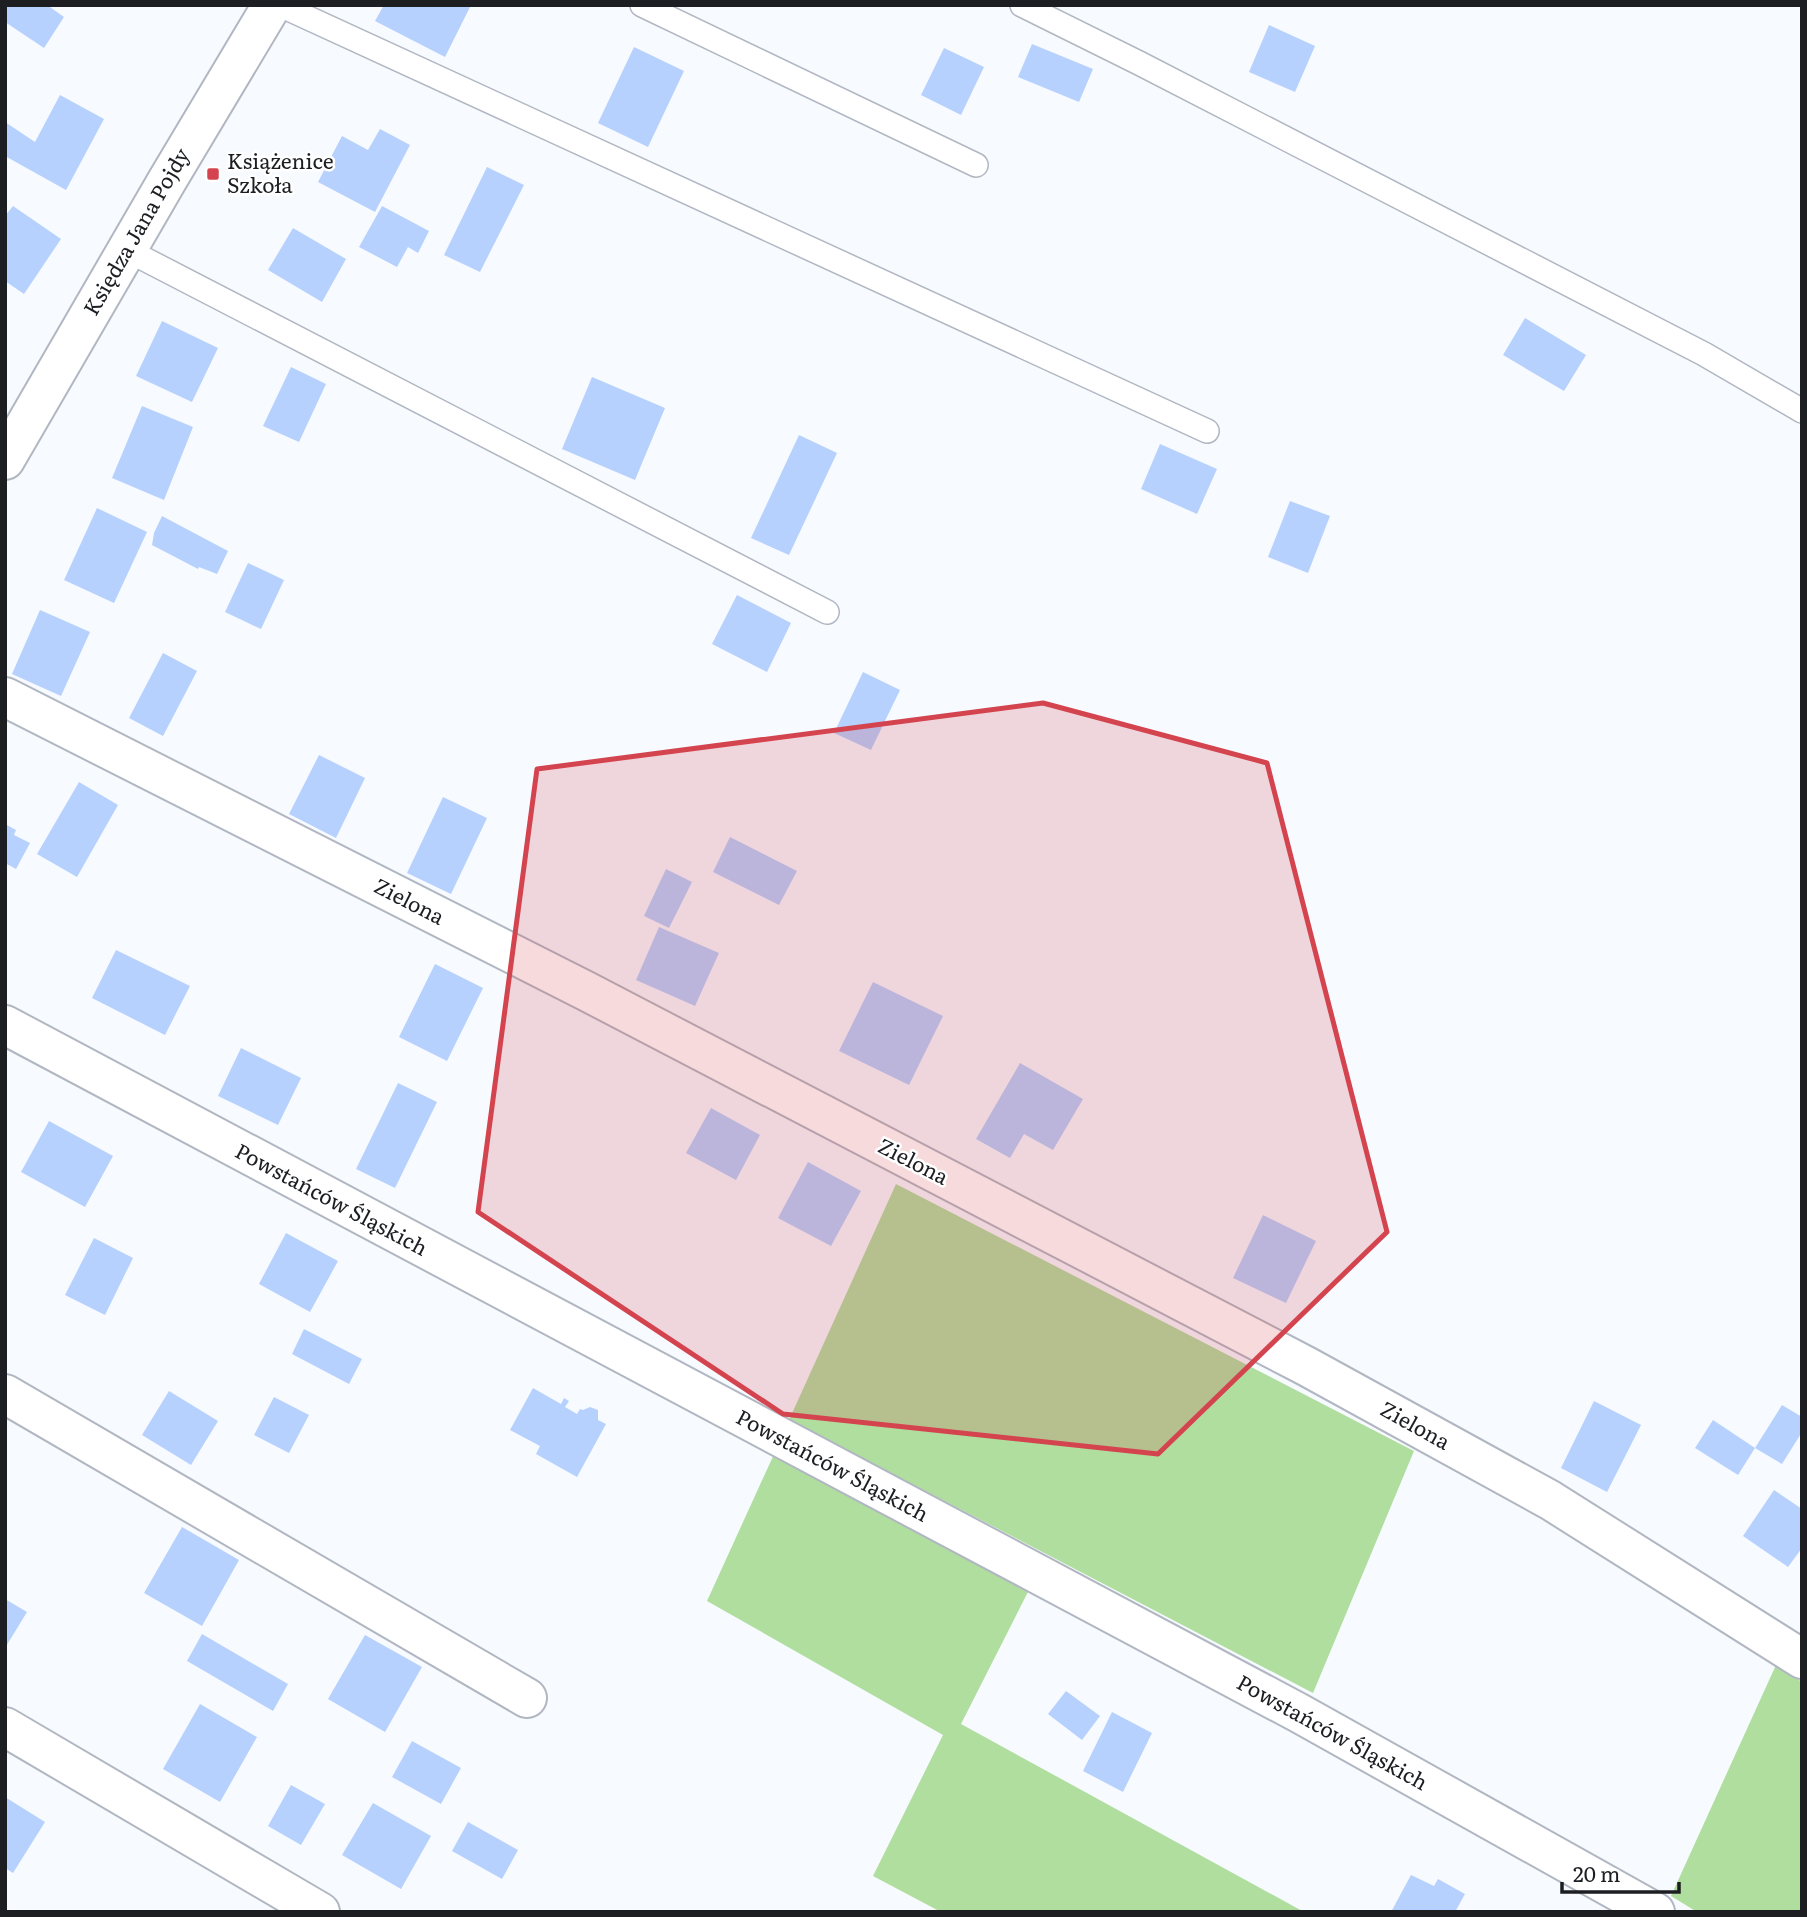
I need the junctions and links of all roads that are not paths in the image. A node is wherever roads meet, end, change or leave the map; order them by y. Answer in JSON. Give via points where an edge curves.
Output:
{"nodes":[{"id":1,"x":272,"y":5,"type":"edge"},
{"id":2,"x":279,"y":5,"type":"edge"},
{"id":3,"x":642,"y":5,"type":"edge"},
{"id":4,"x":1022,"y":5,"type":"edge"},
{"id":5,"x":976,"y":164,"type":"dead end"},
{"id":6,"x":127,"y":250,"type":"junction"},
{"id":7,"x":1802,"y":411,"type":"edge"},
{"id":8,"x":1207,"y":431,"type":"dead end"},
{"id":9,"x":5,"y":460,"type":"edge"},
{"id":10,"x":827,"y":612,"type":"dead end"},
{"id":11,"x":5,"y":697,"type":"edge"},
{"id":12,"x":5,"y":1026,"type":"edge"},
{"id":13,"x":5,"y":1394,"type":"edge"},
{"id":14,"x":1802,"y":1659,"type":"edge"},
{"id":15,"x":527,"y":1698,"type":"dead end"},
{"id":16,"x":5,"y":1727,"type":"edge"},
{"id":17,"x":320,"y":1912,"type":"edge"},
{"id":18,"x":1656,"y":1912,"type":"edge"}],
"edges":[{"from":1,"to":6,"type":"street","name":"Księdza Jana Pojdy"},
{"from":2,"to":8,"type":"lane"},
{"from":3,"to":5,"type":"lane"},
{"from":4,"to":7,"type":"lane","via":[[1704,354]]},
{"from":6,"to":9,"type":"street","name":"Księdza Jana Pojdy"},
{"from":6,"to":10,"type":"lane"},
{"from":11,"to":14,"type":"street","name":"Zielona","via":[[586,991],[1306,1366],[1550,1500]]},
{"from":12,"to":18,"type":"street","name":"Powstańców Śląskich","via":[[1299,1713]]},
{"from":13,"to":15,"type":"street"},
{"from":16,"to":17,"type":"street"}]}
